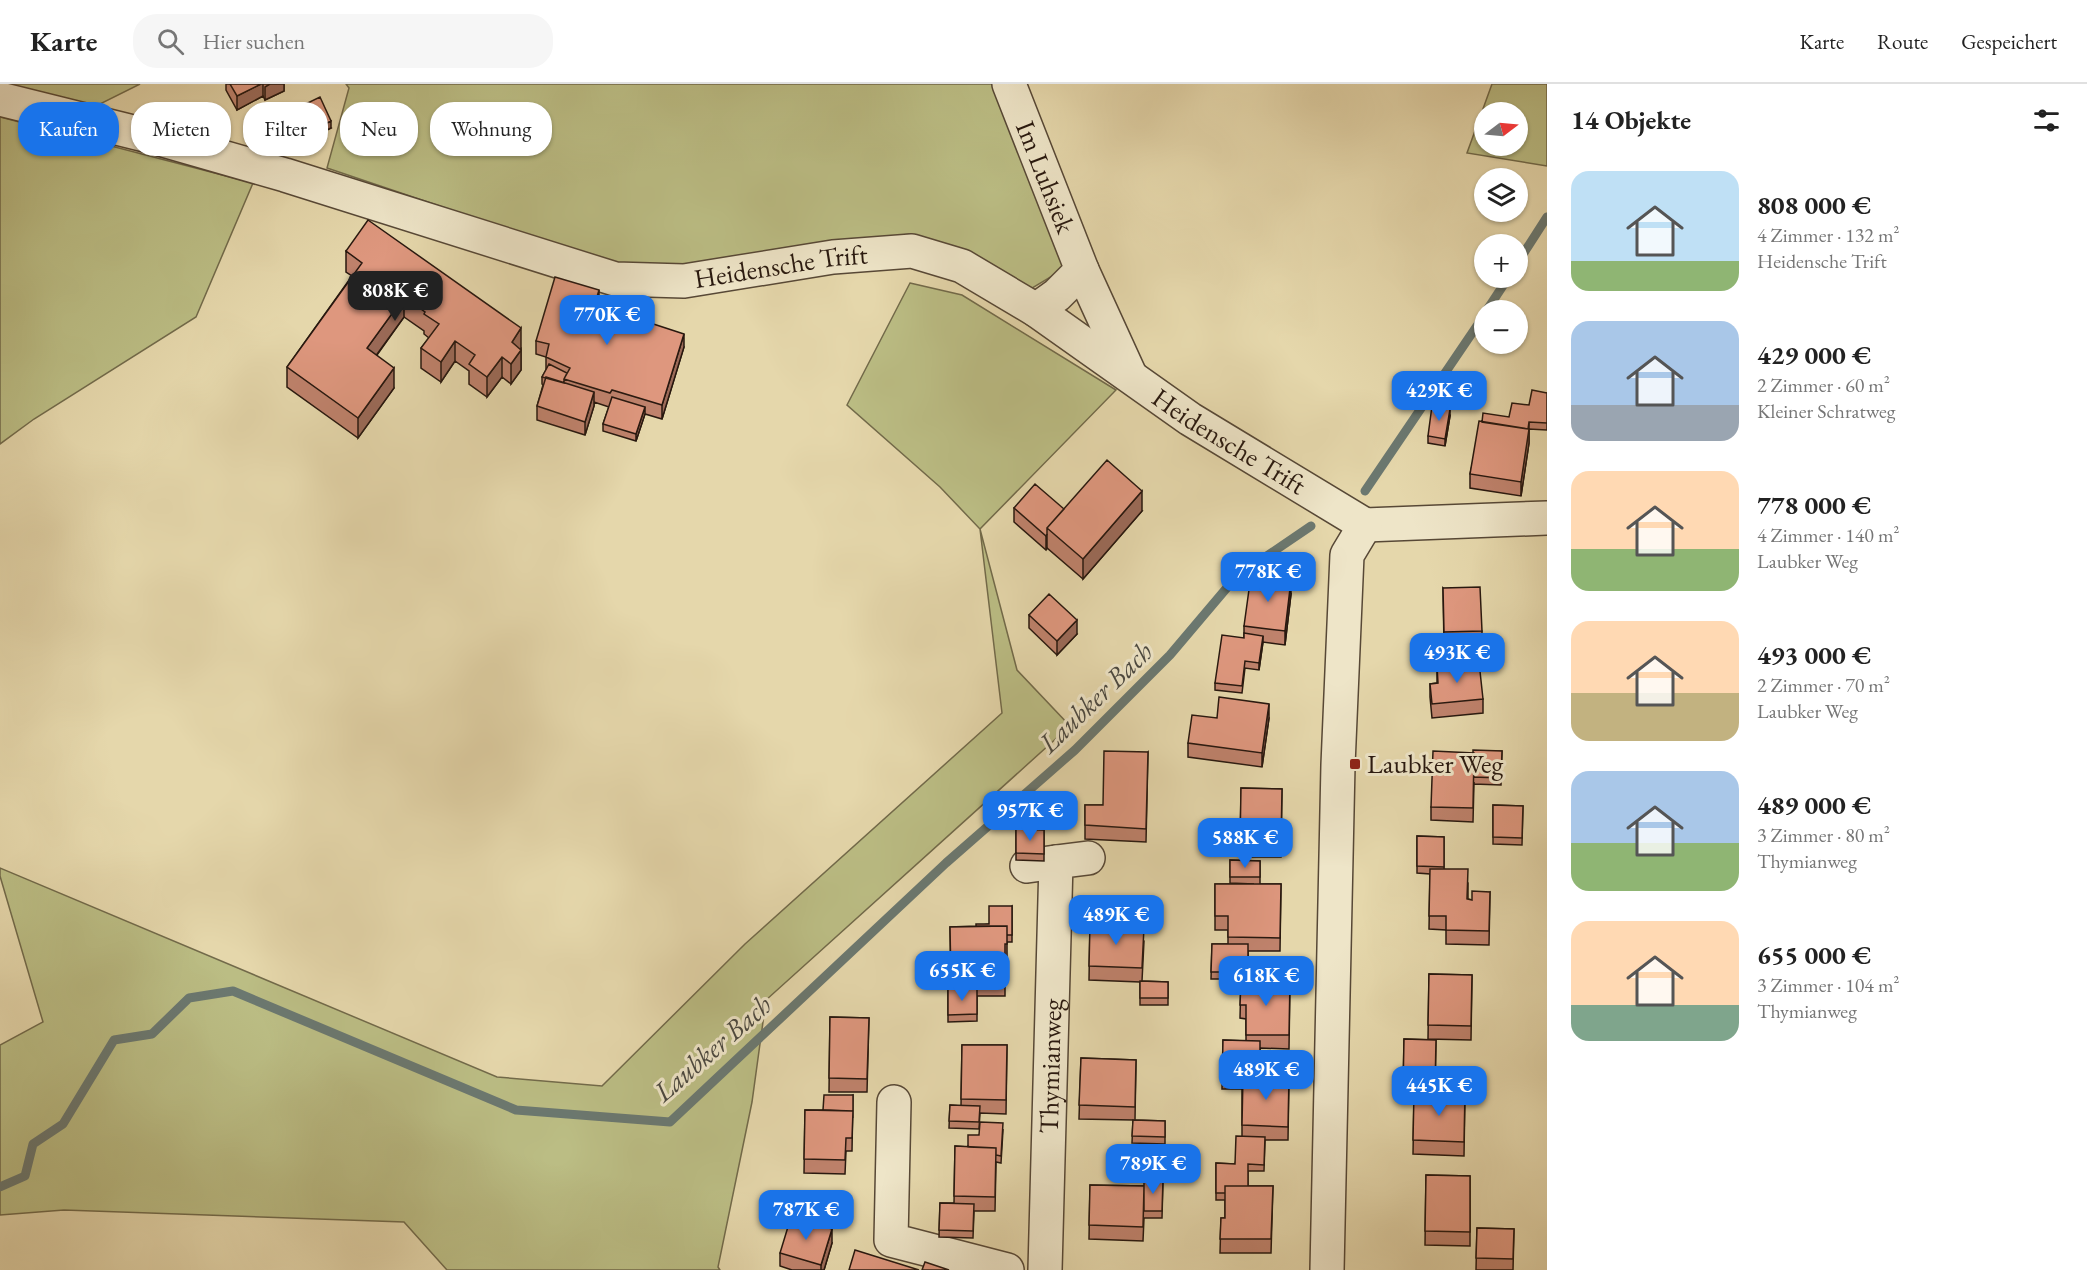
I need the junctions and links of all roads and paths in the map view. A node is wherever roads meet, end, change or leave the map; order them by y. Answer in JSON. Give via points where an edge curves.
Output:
{"nodes":[{"id":1,"x":1009,"y":84,"type":"edge"},
{"id":2,"x":0,"y":99,"type":"edge"},
{"id":3,"x":1082,"y":270,"type":"junction"},
{"id":4,"x":1036,"y":310,"type":"junction"},
{"id":5,"x":1130,"y":375,"type":"junction"},
{"id":6,"x":1547,"y":518,"type":"edge"},
{"id":7,"x":1365,"y":525,"type":"junction"},
{"id":8,"x":1088,"y":858,"type":"dead end"},
{"id":9,"x":894,"y":1102,"type":"dead end"},
{"id":10,"x":1007,"y":1270,"type":"edge"},
{"id":11,"x":1045,"y":1270,"type":"edge"},
{"id":12,"x":1327,"y":1270,"type":"edge"}],
"edges":[{"from":1,"to":3,"type":"street","name":"Im Luhsiek"},
{"from":2,"to":4,"type":"street","name":"Heidensche Trift","via":[[285,175],[615,279],[684,281],[833,257],[912,251],[962,266]]},
{"from":3,"to":4,"type":"street"},
{"from":3,"to":5,"type":"street","name":"Im Luhsiek"},
{"from":4,"to":5,"type":"street","name":"Heidensche Trift"},
{"from":5,"to":7,"type":"street","name":"Heidensche Trift","via":[[1190,419]]},
{"from":6,"to":7,"type":"street"},
{"from":7,"to":12,"type":"street","via":[[1347,555],[1338,765]]},
{"from":8,"to":11,"type":"street","name":"Thymianweg","via":[[1041,864]]},
{"from":9,"to":10,"type":"street","via":[[891,1240]]}]}
